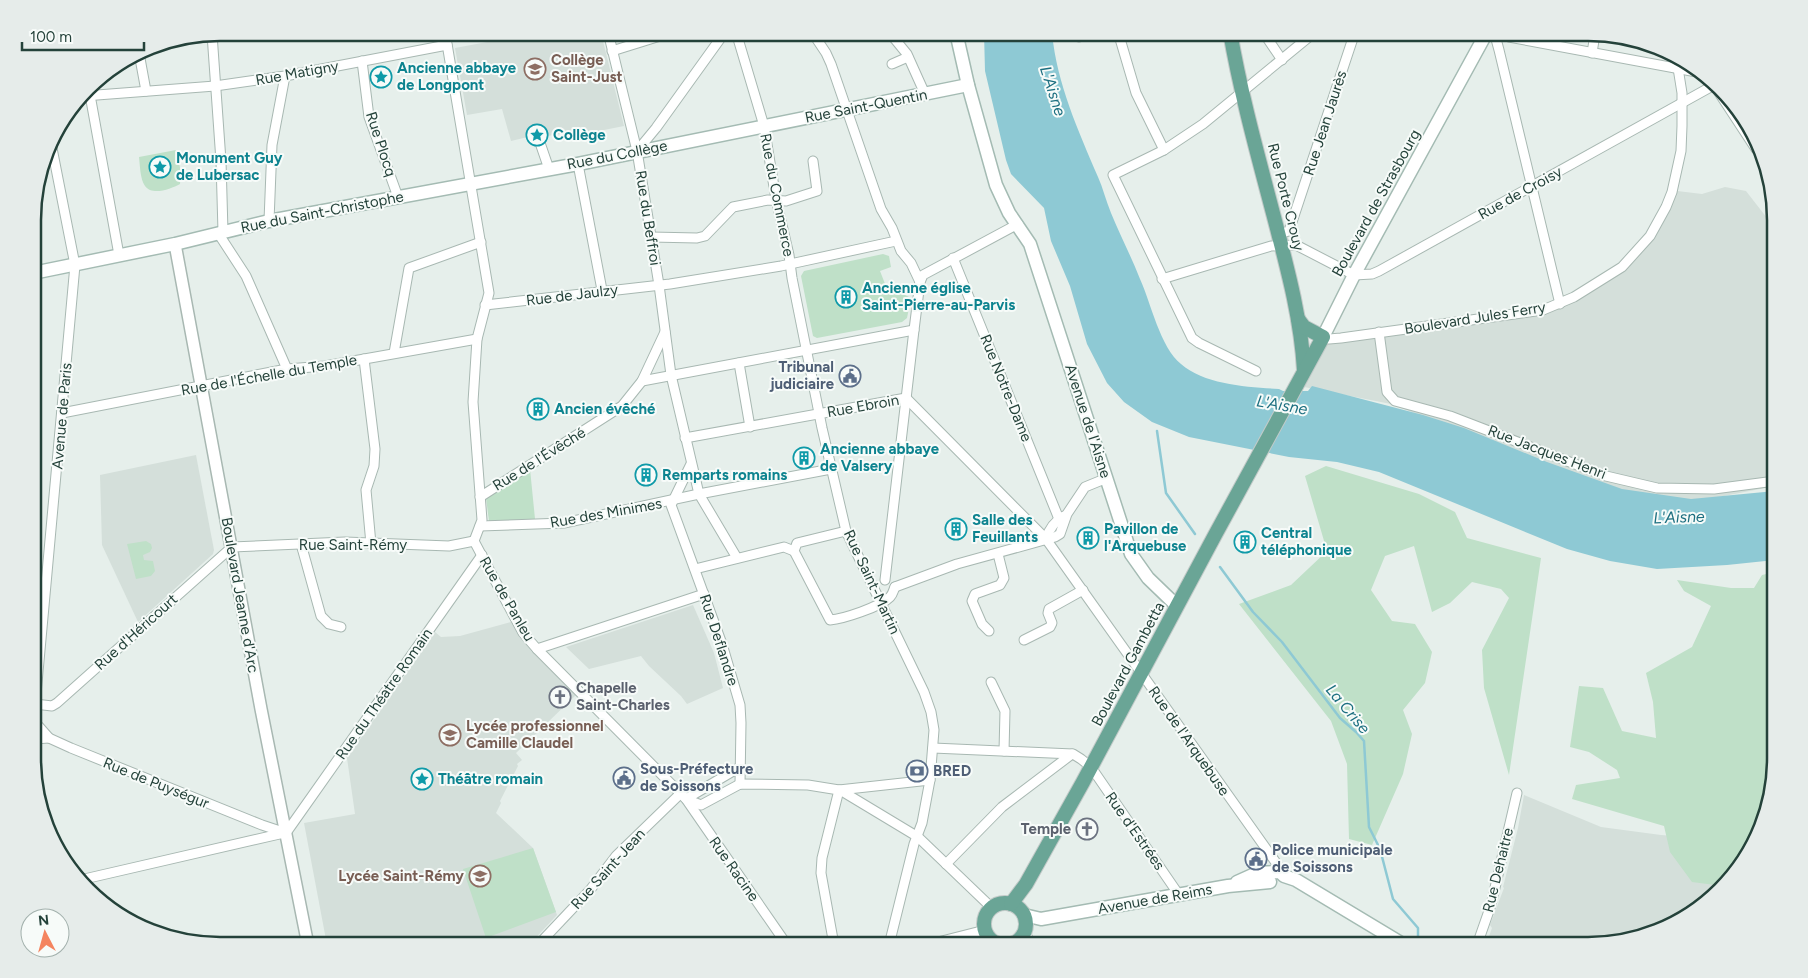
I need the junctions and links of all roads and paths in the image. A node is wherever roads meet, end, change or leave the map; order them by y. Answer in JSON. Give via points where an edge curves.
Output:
{"nodes":[{"id":1,"x":446,"y":41,"type":"edge"},
{"id":2,"x":610,"y":41,"type":"edge"},
{"id":3,"x":644,"y":41,"type":"edge"},
{"id":4,"x":719,"y":41,"type":"edge"},
{"id":5,"x":739,"y":41,"type":"edge"},
{"id":6,"x":817,"y":41,"type":"edge"},
{"id":7,"x":896,"y":41,"type":"edge"},
{"id":8,"x":958,"y":41,"type":"edge"},
{"id":9,"x":1121,"y":41,"type":"edge"},
{"id":10,"x":1232,"y":41,"type":"edge"},
{"id":11,"x":1269,"y":41,"type":"edge"},
{"id":12,"x":1304,"y":41,"type":"edge"},
{"id":13,"x":1352,"y":41,"type":"edge"},
{"id":14,"x":1484,"y":41,"type":"edge"},
{"id":15,"x":1496,"y":41,"type":"edge"},
{"id":16,"x":1533,"y":41,"type":"edge"},
{"id":17,"x":212,"y":42,"type":"edge"},
{"id":18,"x":1594,"y":42,"type":"edge"},
{"id":19,"x":447,"y":45,"type":"junction"},
{"id":20,"x":612,"y":51,"type":"junction"},
{"id":21,"x":1592,"y":53,"type":"junction"},
{"id":22,"x":908,"y":57,"type":"junction"},
{"id":23,"x":140,"y":60,"type":"edge"},
{"id":24,"x":1282,"y":60,"type":"junction"},
{"id":25,"x":362,"y":61,"type":"junction"},
{"id":26,"x":892,"y":64,"type":"dead end"},
{"id":27,"x":1678,"y":68,"type":"junction"},
{"id":28,"x":1684,"y":69,"type":"edge"},
{"id":29,"x":285,"y":76,"type":"junction"},
{"id":30,"x":968,"y":85,"type":"junction"},
{"id":31,"x":215,"y":86,"type":"junction"},
{"id":32,"x":1708,"y":88,"type":"edge"},
{"id":33,"x":146,"y":91,"type":"junction"},
{"id":34,"x":1242,"y":91,"type":"junction"},
{"id":35,"x":928,"y":93,"type":"junction"},
{"id":36,"x":93,"y":95,"type":"edge"},
{"id":37,"x":88,"y":100,"type":"edge"},
{"id":38,"x":1683,"y":102,"type":"junction"},
{"id":39,"x":846,"y":109,"type":"junction"},
{"id":40,"x":764,"y":126,"type":"junction"},
{"id":41,"x":538,"y":137,"type":"dead end"},
{"id":42,"x":1164,"y":150,"type":"junction"},
{"id":43,"x":637,"y":151,"type":"junction"},
{"id":44,"x":53,"y":157,"type":"edge"},
{"id":45,"x":813,"y":161,"type":"dead end"},
{"id":46,"x":578,"y":164,"type":"junction"},
{"id":47,"x":549,"y":169,"type":"junction"},
{"id":48,"x":470,"y":184,"type":"junction"},
{"id":49,"x":1532,"y":186,"type":"junction"},
{"id":50,"x":398,"y":197,"type":"junction"},
{"id":51,"x":776,"y":199,"type":"junction"},
{"id":52,"x":269,"y":221,"type":"junction"},
{"id":53,"x":1018,"y":224,"type":"junction"},
{"id":54,"x":221,"y":233,"type":"junction"},
{"id":55,"x":651,"y":237,"type":"junction"},
{"id":56,"x":1283,"y":237,"type":"junction"},
{"id":57,"x":896,"y":241,"type":"junction"},
{"id":58,"x":481,"y":242,"type":"junction"},
{"id":59,"x":175,"y":244,"type":"junction"},
{"id":60,"x":1296,"y":245,"type":"junction"},
{"id":61,"x":119,"y":255,"type":"junction"},
{"id":62,"x":953,"y":258,"type":"junction"},
{"id":63,"x":911,"y":263,"type":"junction"},
{"id":64,"x":790,"y":264,"type":"junction"},
{"id":65,"x":75,"y":265,"type":"junction"},
{"id":66,"x":41,"y":271,"type":"edge"},
{"id":67,"x":1354,"y":275,"type":"junction"},
{"id":68,"x":924,"y":276,"type":"junction"},
{"id":69,"x":1162,"y":279,"type":"junction"},
{"id":70,"x":659,"y":285,"type":"junction"},
{"id":71,"x":602,"y":290,"type":"junction"},
{"id":72,"x":1560,"y":304,"type":"junction"},
{"id":73,"x":485,"y":305,"type":"junction"},
{"id":74,"x":1298,"y":319,"type":"junction"},
{"id":75,"x":914,"y":330,"type":"junction"},
{"id":76,"x":1326,"y":331,"type":"junction"},
{"id":77,"x":665,"y":332,"type":"junction"},
{"id":78,"x":1379,"y":332,"type":"junction"},
{"id":79,"x":477,"y":339,"type":"junction"},
{"id":80,"x":806,"y":350,"type":"junction"},
{"id":81,"x":394,"y":353,"type":"junction"},
{"id":82,"x":364,"y":359,"type":"junction"},
{"id":83,"x":739,"y":363,"type":"junction"},
{"id":84,"x":287,"y":370,"type":"junction"},
{"id":85,"x":1304,"y":370,"type":"junction"},
{"id":86,"x":1256,"y":371,"type":"dead end"},
{"id":87,"x":671,"y":376,"type":"junction"},
{"id":88,"x":642,"y":381,"type":"junction"},
{"id":89,"x":202,"y":386,"type":"junction"},
{"id":90,"x":1294,"y":389,"type":"joint"},
{"id":91,"x":906,"y":398,"type":"junction"},
{"id":92,"x":62,"y":413,"type":"junction"},
{"id":93,"x":819,"y":414,"type":"junction"},
{"id":94,"x":750,"y":426,"type":"junction"},
{"id":95,"x":685,"y":438,"type":"junction"},
{"id":96,"x":692,"y":464,"type":"junction"},
{"id":97,"x":831,"y":469,"type":"junction"},
{"id":98,"x":1107,"y":478,"type":"junction"},
{"id":99,"x":1767,"y":482,"type":"edge"},
{"id":100,"x":699,"y":494,"type":"junction"},
{"id":101,"x":480,"y":496,"type":"junction"},
{"id":102,"x":673,"y":500,"type":"junction"},
{"id":103,"x":1063,"y":516,"type":"junction"},
{"id":104,"x":480,"y":526,"type":"junction"},
{"id":105,"x":846,"y":531,"type":"junction"},
{"id":106,"x":1046,"y":539,"type":"junction"},
{"id":107,"x":474,"y":542,"type":"junction"},
{"id":108,"x":301,"y":544,"type":"junction"},
{"id":109,"x":371,"y":544,"type":"junction"},
{"id":110,"x":232,"y":547,"type":"junction"},
{"id":111,"x":794,"y":551,"type":"junction"},
{"id":112,"x":998,"y":554,"type":"junction"},
{"id":113,"x":482,"y":556,"type":"junction"},
{"id":114,"x":737,"y":558,"type":"junction"},
{"id":115,"x":695,"y":569,"type":"junction"},
{"id":116,"x":885,"y":580,"type":"junction"},
{"id":117,"x":871,"y":583,"type":"junction"},
{"id":118,"x":895,"y":586,"type":"junction"},
{"id":119,"x":1082,"y":590,"type":"junction"},
{"id":120,"x":704,"y":594,"type":"junction"},
{"id":121,"x":881,"y":603,"type":"junction"},
{"id":122,"x":1177,"y":606,"type":"junction"},
{"id":123,"x":341,"y":627,"type":"dead end"},
{"id":124,"x":989,"y":631,"type":"dead end"},
{"id":125,"x":41,"y":639,"type":"edge"},
{"id":126,"x":1024,"y":640,"type":"dead end"},
{"id":127,"x":537,"y":649,"type":"junction"},
{"id":128,"x":1141,"y":673,"type":"junction"},
{"id":129,"x":991,"y":682,"type":"dead end"},
{"id":130,"x":41,"y":705,"type":"edge"},
{"id":131,"x":42,"y":731,"type":"edge"},
{"id":132,"x":49,"y":738,"type":"junction"},
{"id":133,"x":41,"y":739,"type":"edge"},
{"id":134,"x":933,"y":748,"type":"junction"},
{"id":135,"x":1004,"y":751,"type":"junction"},
{"id":136,"x":1073,"y":754,"type":"junction"},
{"id":137,"x":740,"y":767,"type":"junction"},
{"id":138,"x":1091,"y":767,"type":"junction"},
{"id":139,"x":930,"y":780,"type":"junction"},
{"id":140,"x":740,"y":784,"type":"junction"},
{"id":141,"x":840,"y":790,"type":"junction"},
{"id":142,"x":1517,"y":793,"type":"dead end"},
{"id":143,"x":683,"y":796,"type":"junction"},
{"id":144,"x":701,"y":805,"type":"junction"},
{"id":145,"x":699,"y":818,"type":"junction"},
{"id":146,"x":262,"y":825,"type":"junction"},
{"id":147,"x":286,"y":833,"type":"junction"},
{"id":148,"x":918,"y":836,"type":"junction"},
{"id":149,"x":262,"y":838,"type":"junction"},
{"id":150,"x":946,"y":864,"type":"junction"},
{"id":151,"x":1277,"y":877,"type":"junction"},
{"id":152,"x":88,"y":878,"type":"edge"},
{"id":153,"x":1179,"y":895,"type":"junction"},
{"id":154,"x":992,"y":908,"type":"junction"},
{"id":155,"x":1021,"y":918,"type":"junction"},
{"id":156,"x":306,"y":937,"type":"edge"},
{"id":157,"x":546,"y":937,"type":"edge"},
{"id":158,"x":781,"y":937,"type":"edge"},
{"id":159,"x":833,"y":937,"type":"edge"},
{"id":160,"x":891,"y":937,"type":"edge"},
{"id":161,"x":988,"y":937,"type":"edge"},
{"id":162,"x":1021,"y":937,"type":"edge"},
{"id":163,"x":1028,"y":937,"type":"edge"},
{"id":164,"x":1391,"y":937,"type":"edge"},
{"id":165,"x":1480,"y":937,"type":"edge"}],
"edges":[{"from":1,"to":19,"type":"street","name":"Rue de Panleu"},
{"from":2,"to":20,"type":"street","name":"Rue du Beffroi"},
{"from":3,"to":20,"type":"street"},
{"from":4,"to":43,"type":"street"},
{"from":5,"to":40,"type":"street","name":"Rue du Commerce"},
{"from":6,"to":39,"type":"street","via":[[828,59]]},
{"from":7,"to":22,"type":"street"},
{"from":8,"to":30,"type":"main road","name":"Avenue de l'Aisne"},
{"from":9,"to":42,"type":"street","via":[[1136,93]]},
{"from":10,"to":34,"type":"main road","name":"Rue Porte Crouy"},
{"from":11,"to":24,"type":"street"},
{"from":12,"to":24,"type":"street"},
{"from":13,"to":56,"type":"street","name":"Rue Jean Jaurès"},
{"from":14,"to":67,"type":"main road","name":"Boulevard de Strasbourg"},
{"from":15,"to":49,"type":"street"},
{"from":16,"to":21,"type":"street"},
{"from":17,"to":31,"type":"street"},
{"from":18,"to":21,"type":"street"},
{"from":19,"to":25,"type":"street","name":"Rue Matigny"},
{"from":19,"to":48,"type":"street","name":"Rue de Panleu"},
{"from":20,"to":43,"type":"street","name":"Rue du Beffroi"},
{"from":21,"to":27,"type":"street"},
{"from":22,"to":26,"type":"street"},
{"from":22,"to":35,"type":"street"},
{"from":23,"to":33,"type":"street"},
{"from":24,"to":34,"type":"street"},
{"from":25,"to":29,"type":"street","name":"Rue Matigny"},
{"from":25,"to":50,"type":"street","name":"Rue Plocq","via":[[369,117]]},
{"from":27,"to":28,"type":"street"},
{"from":27,"to":38,"type":"street"},
{"from":29,"to":31,"type":"street","name":"Rue Matigny"},
{"from":29,"to":52,"type":"street","via":[[272,145]]},
{"from":30,"to":35,"type":"main road","name":"Rue Saint-Quentin"},
{"from":30,"to":53,"type":"main road","name":"Avenue de l'Aisne","via":[[996,184],[1009,213]]},
{"from":31,"to":33,"type":"street","name":"Rue Matigny"},
{"from":31,"to":54,"type":"street","via":[[221,161]]},
{"from":32,"to":38,"type":"street","name":"Rue de Croisy"},
{"from":33,"to":36,"type":"street","name":"Rue Matigny"},
{"from":34,"to":42,"type":"street","via":[[1203,124]]},
{"from":34,"to":56,"type":"main road","name":"Rue Porte Crouy"},
{"from":35,"to":39,"type":"main road","name":"Rue Saint-Quentin"},
{"from":37,"to":61,"type":"street"},
{"from":38,"to":49,"type":"street","name":"Rue de Croisy"},
{"from":38,"to":72,"type":"street","name":"Boulevard Jules Ferry","via":[[1681,152],[1672,192],[1659,222],[1622,267]]},
{"from":39,"to":40,"type":"main road","name":"Rue Saint-Quentin"},
{"from":39,"to":57,"type":"street","via":[[881,209]]},
{"from":40,"to":43,"type":"main road","name":"Rue du Collège"},
{"from":40,"to":51,"type":"street","name":"Rue du Commerce"},
{"from":41,"to":47,"type":"street"},
{"from":42,"to":69,"type":"street","via":[[1113,175]]},
{"from":43,"to":46,"type":"main road","name":"Rue du Collège"},
{"from":43,"to":55,"type":"street","name":"Rue du Beffroi"},
{"from":44,"to":65,"type":"street","name":"Avenue de Paris"},
{"from":45,"to":51,"type":"street","via":[[817,191],[786,201]]},
{"from":46,"to":47,"type":"main road","name":"Rue du Collège"},
{"from":46,"to":71,"type":"street"},
{"from":47,"to":48,"type":"main road","name":"Rue du Collège"},
{"from":48,"to":50,"type":"main road","name":"Rue du Saint-Christophe"},
{"from":48,"to":58,"type":"street","name":"Rue de Panleu"},
{"from":49,"to":67,"type":"street","name":"Rue de Croisy","via":[[1379,271]]},
{"from":49,"to":72,"type":"street"},
{"from":50,"to":52,"type":"main road","name":"Rue du Saint-Christophe"},
{"from":51,"to":55,"type":"street","via":[[733,207],[706,236]]},
{"from":51,"to":64,"type":"street","name":"Rue du Commerce"},
{"from":52,"to":54,"type":"main road","name":"Rue du Saint-Christophe"},
{"from":53,"to":62,"type":"street"},
{"from":53,"to":98,"type":"main road","name":"Avenue de l'Aisne","via":[[1030,244]]},
{"from":54,"to":59,"type":"main road","name":"Rue du Saint-Christophe"},
{"from":54,"to":84,"type":"street","via":[[246,276]]},
{"from":55,"to":70,"type":"street","name":"Rue du Beffroi"},
{"from":56,"to":60,"type":"street"},
{"from":56,"to":60,"type":"street"},
{"from":56,"to":69,"type":"street","via":[[1271,246]]},
{"from":56,"to":74,"type":"main road","name":"Rue Porte Crouy"},
{"from":57,"to":63,"type":"street"},
{"from":57,"to":64,"type":"street","name":"Rue de Jaulzy"},
{"from":58,"to":73,"type":"street","name":"Rue de Panleu","via":[[489,294]]},
{"from":58,"to":81,"type":"street","via":[[409,268]]},
{"from":59,"to":61,"type":"main road","name":"Rue du Saint-Christophe"},
{"from":59,"to":89,"type":"street","name":"Boulevard Jeanne d'Arc"},
{"from":60,"to":67,"type":"street"},
{"from":61,"to":65,"type":"main road","name":"Rue du Saint-Christophe"},
{"from":62,"to":68,"type":"street"},
{"from":62,"to":103,"type":"street","name":"Rue Notre-Dame"},
{"from":63,"to":68,"type":"street"},
{"from":63,"to":68,"type":"street"},
{"from":64,"to":70,"type":"street","name":"Rue de Jaulzy"},
{"from":64,"to":80,"type":"street","name":"Rue Saint-Martin"},
{"from":65,"to":66,"type":"main road","name":"Rue du Saint-Christophe"},
{"from":65,"to":92,"type":"street","name":"Avenue de Paris"},
{"from":67,"to":76,"type":"main road","name":"Boulevard de Strasbourg"},
{"from":68,"to":75,"type":"street"},
{"from":69,"to":86,"type":"street","via":[[1192,338]]},
{"from":70,"to":71,"type":"street","name":"Rue de Jaulzy"},
{"from":70,"to":77,"type":"street","name":"Rue du Beffroi"},
{"from":71,"to":73,"type":"street","name":"Rue de Jaulzy"},
{"from":72,"to":78,"type":"street","name":"Boulevard Jules Ferry","via":[[1523,314]]},
{"from":73,"to":79,"type":"street","name":"Rue de Panleu"},
{"from":74,"to":76,"type":"main road","via":[[1304,327]]},
{"from":74,"to":85,"type":"main road","name":"Rue Porte Crouy"},
{"from":75,"to":80,"type":"street"},
{"from":75,"to":91,"type":"street"},
{"from":76,"to":78,"type":"street","name":"Boulevard Jules Ferry","via":[[1329,339]]},
{"from":76,"to":85,"type":"main road","name":"Boulevard de Strasbourg"},
{"from":77,"to":87,"type":"street","name":"Rue du Beffroi"},
{"from":77,"to":88,"type":"street","name":"Rue de l'Évêché"},
{"from":78,"to":99,"type":"street","name":"Rue Jacques Henri","via":[[1387,392],[1395,401],[1450,416],[1606,476],[1657,488],[1714,489]]},
{"from":79,"to":81,"type":"street","name":"Rue de l'Échelle du Temple"},
{"from":79,"to":101,"type":"street","name":"Rue de Panleu","via":[[473,402]]},
{"from":80,"to":83,"type":"street"},
{"from":80,"to":93,"type":"street","name":"Rue Saint-Martin"},
{"from":81,"to":82,"type":"street","name":"Rue de l'Échelle du Temple"},
{"from":82,"to":84,"type":"street","name":"Rue de l'Échelle du Temple"},
{"from":82,"to":109,"type":"street","via":[[375,449],[374,466],[366,490]]},
{"from":83,"to":87,"type":"street"},
{"from":83,"to":94,"type":"street"},
{"from":84,"to":89,"type":"street","name":"Rue de l'Échelle du Temple"},
{"from":85,"to":90,"type":"main road","name":"Boulevard de Strasbourg"},
{"from":87,"to":88,"type":"street"},
{"from":87,"to":95,"type":"street","name":"Rue du Beffroi"},
{"from":88,"to":101,"type":"street","name":"Rue de l'Évêché","via":[[622,406]]},
{"from":89,"to":92,"type":"street","name":"Rue de l'Échelle du Temple"},
{"from":89,"to":110,"type":"street","name":"Boulevard Jeanne d'Arc"},
{"from":90,"to":122,"type":"main road","name":"Boulevard Gambetta"},
{"from":91,"to":93,"type":"street","name":"Rue Ebroin"},
{"from":91,"to":106,"type":"street","name":"Rue de l'Arquebuse"},
{"from":91,"to":116,"type":"street"},
{"from":92,"to":125,"type":"street","name":"Avenue de Paris"},
{"from":93,"to":94,"type":"street","name":"Rue Ebroin"},
{"from":93,"to":97,"type":"street","name":"Rue Saint-Martin"},
{"from":94,"to":95,"type":"street","name":"Rue Ebroin"},
{"from":95,"to":96,"type":"street","name":"Rue du Beffroi"},
{"from":96,"to":100,"type":"street","name":"Rue du Beffroi"},
{"from":96,"to":102,"type":"street"},
{"from":97,"to":100,"type":"street","name":"Rue des Minimes"},
{"from":97,"to":105,"type":"street","name":"Rue Saint-Martin"},
{"from":98,"to":103,"type":"street","via":[[1085,487]]},
{"from":98,"to":122,"type":"main road","name":"Avenue de l'Aisne","via":[[1131,554],[1148,578]]},
{"from":100,"to":102,"type":"street","name":"Rue des Minimes"},
{"from":100,"to":114,"type":"street","name":"Rue du Beffroi"},
{"from":101,"to":104,"type":"street","name":"Rue de Panleu"},
{"from":102,"to":104,"type":"street","name":"Rue des Minimes","via":[[564,523]]},
{"from":102,"to":115,"type":"street","name":"Rue Deflandre","via":[[671,505]]},
{"from":103,"to":106,"type":"street","via":[[1060,534]]},
{"from":104,"to":107,"type":"street","name":"Rue de Panleu"},
{"from":105,"to":111,"type":"street","via":[[797,543]]},
{"from":105,"to":117,"type":"street","name":"Rue Saint-Martin"},
{"from":106,"to":112,"type":"street"},
{"from":106,"to":119,"type":"street","name":"Rue de l'Arquebuse"},
{"from":107,"to":109,"type":"street","name":"Rue Saint-Rémy","via":[[449,546]]},
{"from":107,"to":113,"type":"street","name":"Rue de Panleu"},
{"from":108,"to":109,"type":"street","name":"Rue Saint-Rémy"},
{"from":108,"to":110,"type":"street","name":"Rue Saint-Rémy"},
{"from":108,"to":123,"type":"street","via":[[321,616],[329,624]]},
{"from":110,"to":130,"type":"street","name":"Rue d'Héricourt","via":[[57,703]]},
{"from":110,"to":147,"type":"street","name":"Boulevard Jeanne d'Arc"},
{"from":111,"to":114,"type":"street","via":[[784,547]]},
{"from":111,"to":121,"type":"street","via":[[830,620]]},
{"from":112,"to":118,"type":"street","via":[[957,564]]},
{"from":112,"to":124,"type":"street","via":[[1003,582],[975,594],[972,601],[982,624]]},
{"from":113,"to":127,"type":"street","name":"Rue de Panleu","via":[[523,633]]},
{"from":113,"to":147,"type":"street","name":"Rue du Théatre Romain"},
{"from":114,"to":115,"type":"street"},
{"from":115,"to":120,"type":"street","name":"Rue Deflandre"},
{"from":116,"to":117,"type":"street"},
{"from":116,"to":118,"type":"street","via":[[890,580]]},
{"from":117,"to":121,"type":"street","name":"Rue Saint-Martin"},
{"from":118,"to":121,"type":"street","via":[[892,595]]},
{"from":119,"to":126,"type":"street","via":[[1050,609],[1050,627]]},
{"from":119,"to":128,"type":"street","name":"Rue de l'Arquebuse"},
{"from":120,"to":127,"type":"street"},
{"from":120,"to":137,"type":"street","name":"Rue Deflandre","via":[[740,705]]},
{"from":121,"to":134,"type":"street","name":"Rue Saint-Martin","via":[[924,692],[934,730]]},
{"from":122,"to":128,"type":"main road","name":"Boulevard Gambetta"},
{"from":127,"to":143,"type":"street","name":"Rue de Panleu"},
{"from":128,"to":138,"type":"main road","name":"Boulevard Gambetta"},
{"from":128,"to":151,"type":"street","name":"Rue de l'Arquebuse","via":[[1277,864]]},
{"from":129,"to":135,"type":"street","via":[[1005,711]]},
{"from":131,"to":132,"type":"street","name":"Rue de Puységur"},
{"from":132,"to":133,"type":"street"},
{"from":132,"to":146,"type":"street","name":"Rue de Puységur"},
{"from":134,"to":135,"type":"street"},
{"from":134,"to":139,"type":"street","name":"Rue Saint-Martin"},
{"from":135,"to":136,"type":"street"},
{"from":136,"to":138,"type":"street","name":"Rue d'Estrées"},
{"from":136,"to":150,"type":"street","via":[[1002,806]]},
{"from":137,"to":140,"type":"street","name":"Rue Deflandre"},
{"from":137,"to":143,"type":"street","name":"Rue Saint-Jean"},
{"from":138,"to":153,"type":"street","name":"Rue d'Estrées"},
{"from":138,"to":155,"type":"main road","name":"Boulevard Gambetta","via":[[1026,884]]},
{"from":139,"to":141,"type":"street"},
{"from":139,"to":148,"type":"street","name":"Rue Saint-Martin"},
{"from":140,"to":141,"type":"street","via":[[808,785]]},
{"from":140,"to":144,"type":"street"},
{"from":141,"to":148,"type":"street"},
{"from":141,"to":159,"type":"street","via":[[821,873]]},
{"from":142,"to":165,"type":"street","name":"Rue Dehaitre","via":[[1491,905]]},
{"from":143,"to":144,"type":"street"},
{"from":143,"to":145,"type":"street","name":"Rue Racine"},
{"from":143,"to":157,"type":"street","name":"Rue Saint-Jean","via":[[616,856],[590,890]]},
{"from":144,"to":145,"type":"street"},
{"from":145,"to":158,"type":"street","name":"Rue Racine"},
{"from":146,"to":147,"type":"street","name":"Rue de Puységur"},
{"from":146,"to":149,"type":"street"},
{"from":147,"to":149,"type":"street"},
{"from":147,"to":156,"type":"street","name":"Boulevard Jeanne d'Arc"},
{"from":148,"to":150,"type":"street"},
{"from":148,"to":160,"type":"street","name":"Rue Saint-Martin"},
{"from":149,"to":152,"type":"street"},
{"from":150,"to":154,"type":"street"},
{"from":151,"to":153,"type":"main road","name":"Avenue de Reims","via":[[1264,872],[1228,886]]},
{"from":151,"to":164,"type":"main road","via":[[1302,884]]},
{"from":153,"to":155,"type":"main road","name":"Avenue de Reims","via":[[1040,919]]},
{"from":154,"to":155,"type":"main road","via":[[1004,903]]},
{"from":154,"to":161,"type":"main road","via":[[984,922]]},
{"from":155,"to":162,"type":"main road"},
{"from":155,"to":163,"type":"street"}]}
